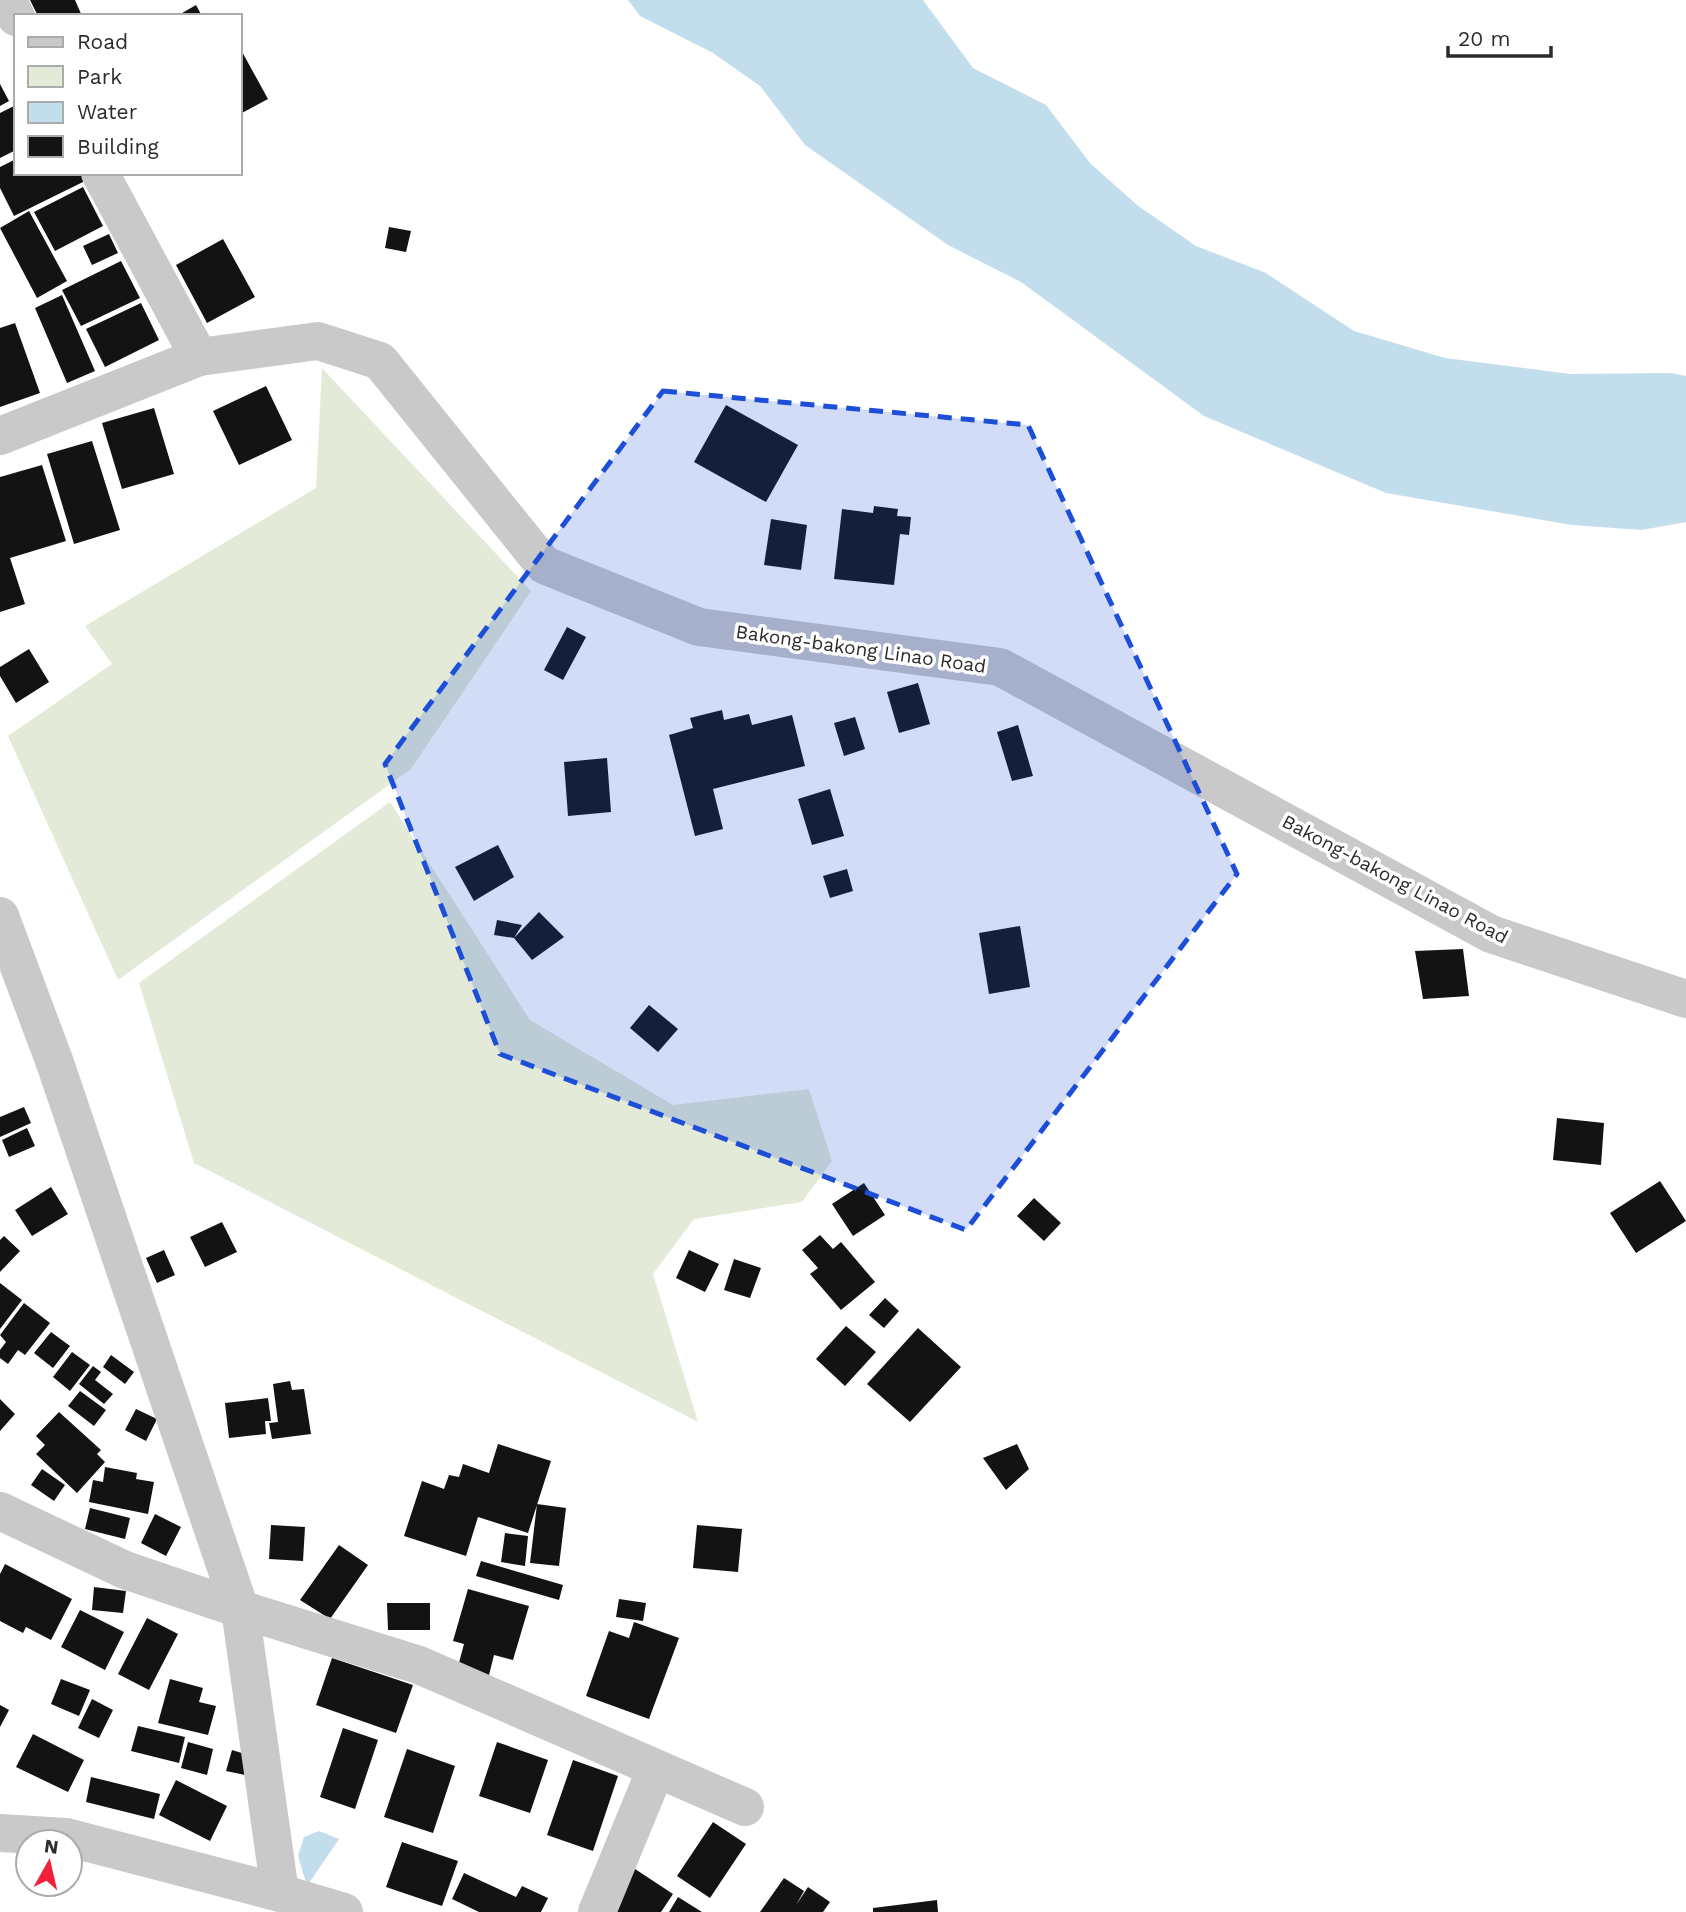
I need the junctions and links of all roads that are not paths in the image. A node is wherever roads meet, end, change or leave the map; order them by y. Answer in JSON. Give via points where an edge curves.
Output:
{"nodes":[{"id":1,"x":101,"y":175,"type":"edge"},
{"id":2,"x":198,"y":357,"type":"junction"},
{"id":3,"x":0,"y":436,"type":"edge"},
{"id":4,"x":0,"y":916,"type":"edge"},
{"id":5,"x":1686,"y":999,"type":"edge"},
{"id":6,"x":0,"y":1511,"type":"edge"},
{"id":7,"x":240,"y":1609,"type":"junction"},
{"id":8,"x":656,"y":1769,"type":"junction"},
{"id":9,"x":745,"y":1807,"type":"dead end"},
{"id":10,"x":0,"y":1833,"type":"edge"},
{"id":11,"x":280,"y":1893,"type":"junction"},
{"id":12,"x":344,"y":1912,"type":"edge"},
{"id":13,"x":597,"y":1912,"type":"edge"}],
"edges":[{"from":1,"to":2,"type":"street"},
{"from":2,"to":3,"type":"street","name":"Bakong-bakong Linao Road"},
{"from":2,"to":5,"type":"street","name":"Bakong-bakong Linao Road","via":[[318,341],[380,361],[544,565],[699,627],[1000,667],[1491,934]]},
{"from":4,"to":7,"type":"street","via":[[55,1062]]},
{"from":6,"to":7,"type":"street","via":[[125,1570]]},
{"from":7,"to":8,"type":"street","via":[[419,1665]]},
{"from":7,"to":11,"type":"street"},
{"from":8,"to":9,"type":"street"},
{"from":8,"to":13,"type":"street"},
{"from":10,"to":11,"type":"street","via":[[66,1838]]},
{"from":11,"to":12,"type":"street"}]}
